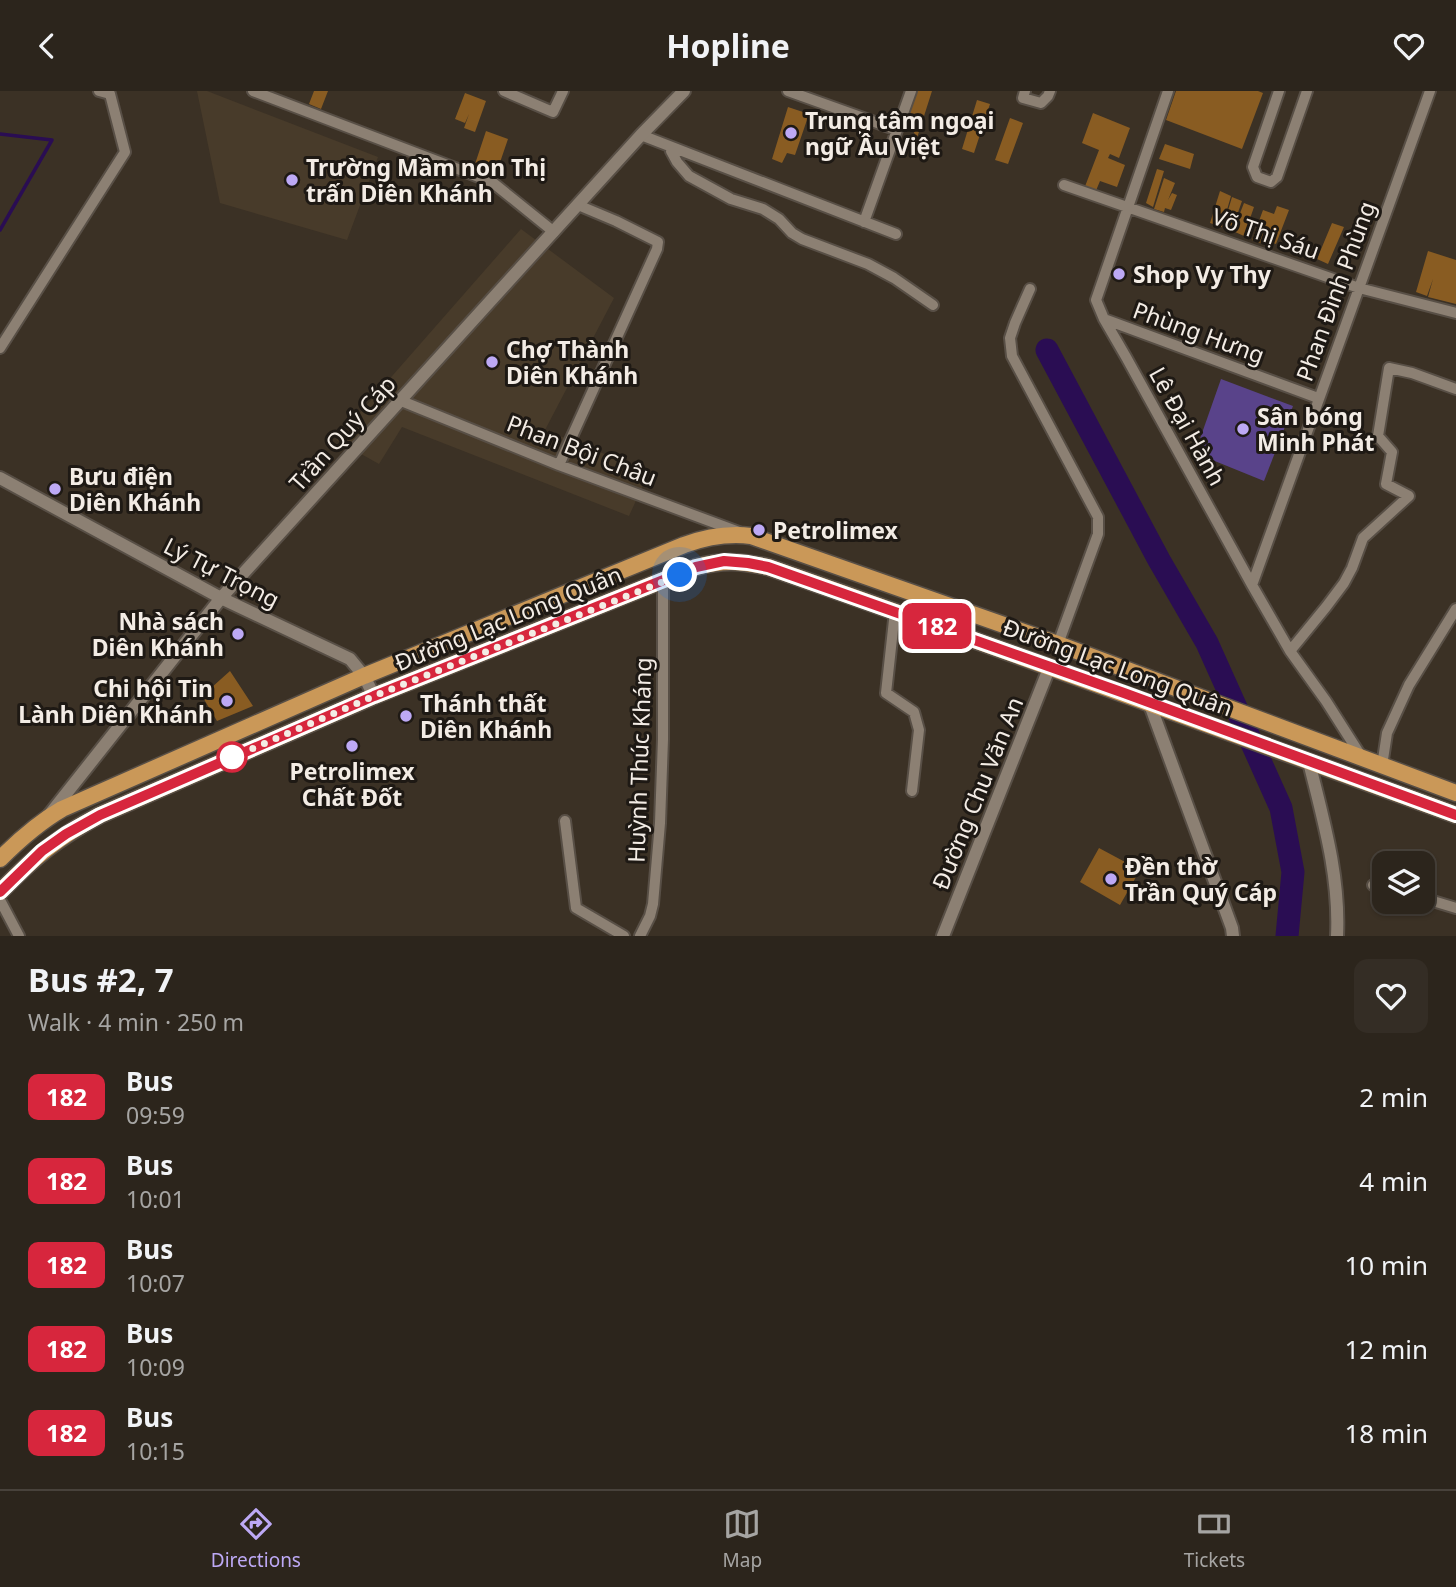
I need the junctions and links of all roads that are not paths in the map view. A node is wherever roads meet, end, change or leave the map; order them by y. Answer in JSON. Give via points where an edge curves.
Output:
{"nodes":[{"id":1,"x":99,"y":91,"type":"edge"},
{"id":2,"x":253,"y":91,"type":"edge"},
{"id":3,"x":504,"y":91,"type":"edge"},
{"id":4,"x":563,"y":91,"type":"edge"},
{"id":5,"x":684,"y":91,"type":"edge"},
{"id":6,"x":788,"y":91,"type":"edge"},
{"id":7,"x":911,"y":91,"type":"edge"},
{"id":8,"x":1026,"y":91,"type":"edge"},
{"id":9,"x":1050,"y":91,"type":"edge"},
{"id":10,"x":1168,"y":91,"type":"edge"},
{"id":11,"x":1279,"y":91,"type":"edge"},
{"id":12,"x":1307,"y":91,"type":"edge"},
{"id":13,"x":1430,"y":91,"type":"edge"},
{"id":14,"x":897,"y":130,"type":"junction"},
{"id":15,"x":641,"y":135,"type":"junction"},
{"id":16,"x":672,"y":147,"type":"junction"},
{"id":17,"x":1064,"y":185,"type":"dead end"},
{"id":18,"x":578,"y":205,"type":"junction"},
{"id":19,"x":1127,"y":207,"type":"junction"},
{"id":20,"x":863,"y":222,"type":"junction"},
{"id":21,"x":554,"y":232,"type":"junction"},
{"id":22,"x":896,"y":235,"type":"dead end"},
{"id":23,"x":1359,"y":288,"type":"junction"},
{"id":24,"x":1030,"y":289,"type":"dead end"},
{"id":25,"x":933,"y":305,"type":"dead end"},
{"id":26,"x":1456,"y":313,"type":"edge"},
{"id":27,"x":1104,"y":319,"type":"junction"},
{"id":28,"x":0,"y":348,"type":"edge"},
{"id":29,"x":1456,"y":389,"type":"edge"},
{"id":30,"x":1318,"y":398,"type":"junction"},
{"id":31,"x":399,"y":400,"type":"junction"},
{"id":32,"x":559,"y":465,"type":"junction"},
{"id":33,"x":0,"y":478,"type":"edge"},
{"id":34,"x":751,"y":536,"type":"junction"},
{"id":35,"x":663,"y":582,"type":"junction"},
{"id":36,"x":1252,"y":585,"type":"junction"},
{"id":37,"x":221,"y":598,"type":"junction"},
{"id":38,"x":1456,"y":609,"type":"edge"},
{"id":39,"x":895,"y":611,"type":"junction"},
{"id":40,"x":1058,"y":644,"type":"junction"},
{"id":41,"x":1290,"y":651,"type":"junction"},
{"id":42,"x":1050,"y":666,"type":"junction"},
{"id":43,"x":364,"y":675,"type":"junction"},
{"id":44,"x":374,"y":696,"type":"junction"},
{"id":45,"x":1149,"y":702,"type":"junction"},
{"id":46,"x":1363,"y":759,"type":"junction"},
{"id":47,"x":1309,"y":762,"type":"junction"},
{"id":48,"x":1382,"y":766,"type":"junction"},
{"id":49,"x":912,"y":792,"type":"dead end"},
{"id":50,"x":1456,"y":793,"type":"edge"},
{"id":51,"x":1456,"y":815,"type":"edge"},
{"id":52,"x":48,"y":817,"type":"junction"},
{"id":53,"x":565,"y":821,"type":"dead end"},
{"id":54,"x":0,"y":859,"type":"edge"},
{"id":55,"x":0,"y":892,"type":"edge"},
{"id":56,"x":0,"y":900,"type":"edge"},
{"id":57,"x":1435,"y":902,"type":"edge"},
{"id":58,"x":1456,"y":908,"type":"edge"},
{"id":59,"x":19,"y":936,"type":"edge"},
{"id":60,"x":624,"y":936,"type":"edge"},
{"id":61,"x":640,"y":936,"type":"edge"},
{"id":62,"x":943,"y":936,"type":"edge"},
{"id":63,"x":1233,"y":936,"type":"edge"},
{"id":64,"x":1337,"y":936,"type":"edge"}],
"edges":[{"from":1,"to":28,"type":"street","via":[[110,94],[125,152]]},
{"from":2,"to":21,"type":"street","via":[[492,182]]},
{"from":3,"to":4,"type":"street","via":[[553,112]]},
{"from":5,"to":15,"type":"street","name":"Trần Quý Cáp"},
{"from":6,"to":14,"type":"street"},
{"from":7,"to":14,"type":"street"},
{"from":8,"to":9,"type":"street","via":[[1023,98],[1041,103]]},
{"from":10,"to":19,"type":"street","name":"Lê Đại Hành"},
{"from":11,"to":12,"type":"street","via":[[1253,167],[1257,177],[1271,182]]},
{"from":13,"to":23,"type":"street","name":"Phan Đình Phùng"},
{"from":14,"to":20,"type":"street"},
{"from":15,"to":16,"type":"street"},
{"from":15,"to":18,"type":"street","name":"Trần Quý Cáp"},
{"from":16,"to":20,"type":"street"},
{"from":16,"to":25,"type":"street","via":[[688,176],[731,199],[763,209],[802,239],[868,264]]},
{"from":17,"to":19,"type":"street","name":"Võ Thị Sáu"},
{"from":18,"to":21,"type":"street","name":"Trần Quý Cáp"},
{"from":18,"to":32,"type":"street","via":[[658,242]]},
{"from":19,"to":23,"type":"street","name":"Võ Thị Sáu"},
{"from":19,"to":27,"type":"street","name":"Lê Đại Hành","via":[[1097,295]]},
{"from":20,"to":22,"type":"street"},
{"from":21,"to":31,"type":"street","name":"Trần Quý Cáp"},
{"from":23,"to":26,"type":"street","name":"Võ Thị Sáu"},
{"from":23,"to":30,"type":"street","name":"Phan Đình Phùng"},
{"from":24,"to":40,"type":"street","via":[[1010,338],[1012,356],[1098,517],[1098,534]]},
{"from":27,"to":30,"type":"street","name":"Phùng Hưng"},
{"from":27,"to":36,"type":"street","name":"Lê Đại Hành"},
{"from":29,"to":41,"type":"street","via":[[1389,369],[1378,436],[1392,452],[1386,484],[1409,496],[1363,538],[1343,583]]},
{"from":30,"to":36,"type":"street","name":"Phan Đình Phùng"},
{"from":31,"to":32,"type":"street","name":"Phan Bội Châu"},
{"from":31,"to":37,"type":"street","name":"Trần Quý Cáp"},
{"from":32,"to":34,"type":"street","name":"Phan Bội Châu"},
{"from":33,"to":37,"type":"street","name":"Lý Tự Trọng"},
{"from":34,"to":40,"type":"main road","name":"Đường Lạc Long Quân"},
{"from":34,"to":43,"type":"main road","name":"Đường Lạc Long Quân","via":[[714,536],[684,544]]},
{"from":35,"to":39,"type":"main road","name":"Đường Lạc Long Quân","via":[[711,563],[748,563]]},
{"from":35,"to":44,"type":"main road","name":"Đường Lạc Long Quân"},
{"from":35,"to":61,"type":"street","name":"Huỳnh Thúc Kháng","via":[[660,823],[653,904]]},
{"from":36,"to":41,"type":"street","name":"Lê Đại Hành"},
{"from":37,"to":43,"type":"street","name":"Lý Tự Trọng","via":[[350,659]]},
{"from":37,"to":52,"type":"street","name":"Trần Quý Cáp"},
{"from":38,"to":48,"type":"street","via":[[1409,685],[1387,733]]},
{"from":39,"to":42,"type":"main road","name":"Đường Lạc Long Quân"},
{"from":39,"to":49,"type":"street","via":[[886,693],[914,712],[919,730]]},
{"from":40,"to":46,"type":"main road","name":"Đường Lạc Long Quân"},
{"from":41,"to":46,"type":"street","name":"Lê Đại Hành"},
{"from":42,"to":45,"type":"main road","name":"Đường Lạc Long Quân"},
{"from":42,"to":62,"type":"street","name":"Đường Chu Văn An"},
{"from":43,"to":44,"type":"street","name":"Lý Tự Trọng"},
{"from":43,"to":52,"type":"main road","name":"Đường Lạc Long Quân"},
{"from":44,"to":55,"type":"main road","name":"Đường Lạc Long Quân","via":[[100,815],[42,851]]},
{"from":45,"to":47,"type":"main road","name":"Đường Lạc Long Quân"},
{"from":45,"to":63,"type":"street"},
{"from":46,"to":48,"type":"main road","name":"Đường Lạc Long Quân"},
{"from":47,"to":51,"type":"main road","name":"Đường Lạc Long Quân"},
{"from":47,"to":64,"type":"street","via":[[1334,866]]},
{"from":48,"to":50,"type":"main road","name":"Đường Lạc Long Quân"},
{"from":52,"to":54,"type":"main road","name":"Đường Lạc Long Quân"},
{"from":53,"to":60,"type":"street","via":[[576,908]]},
{"from":56,"to":59,"type":"street"},
{"from":57,"to":58,"type":"street"}]}
